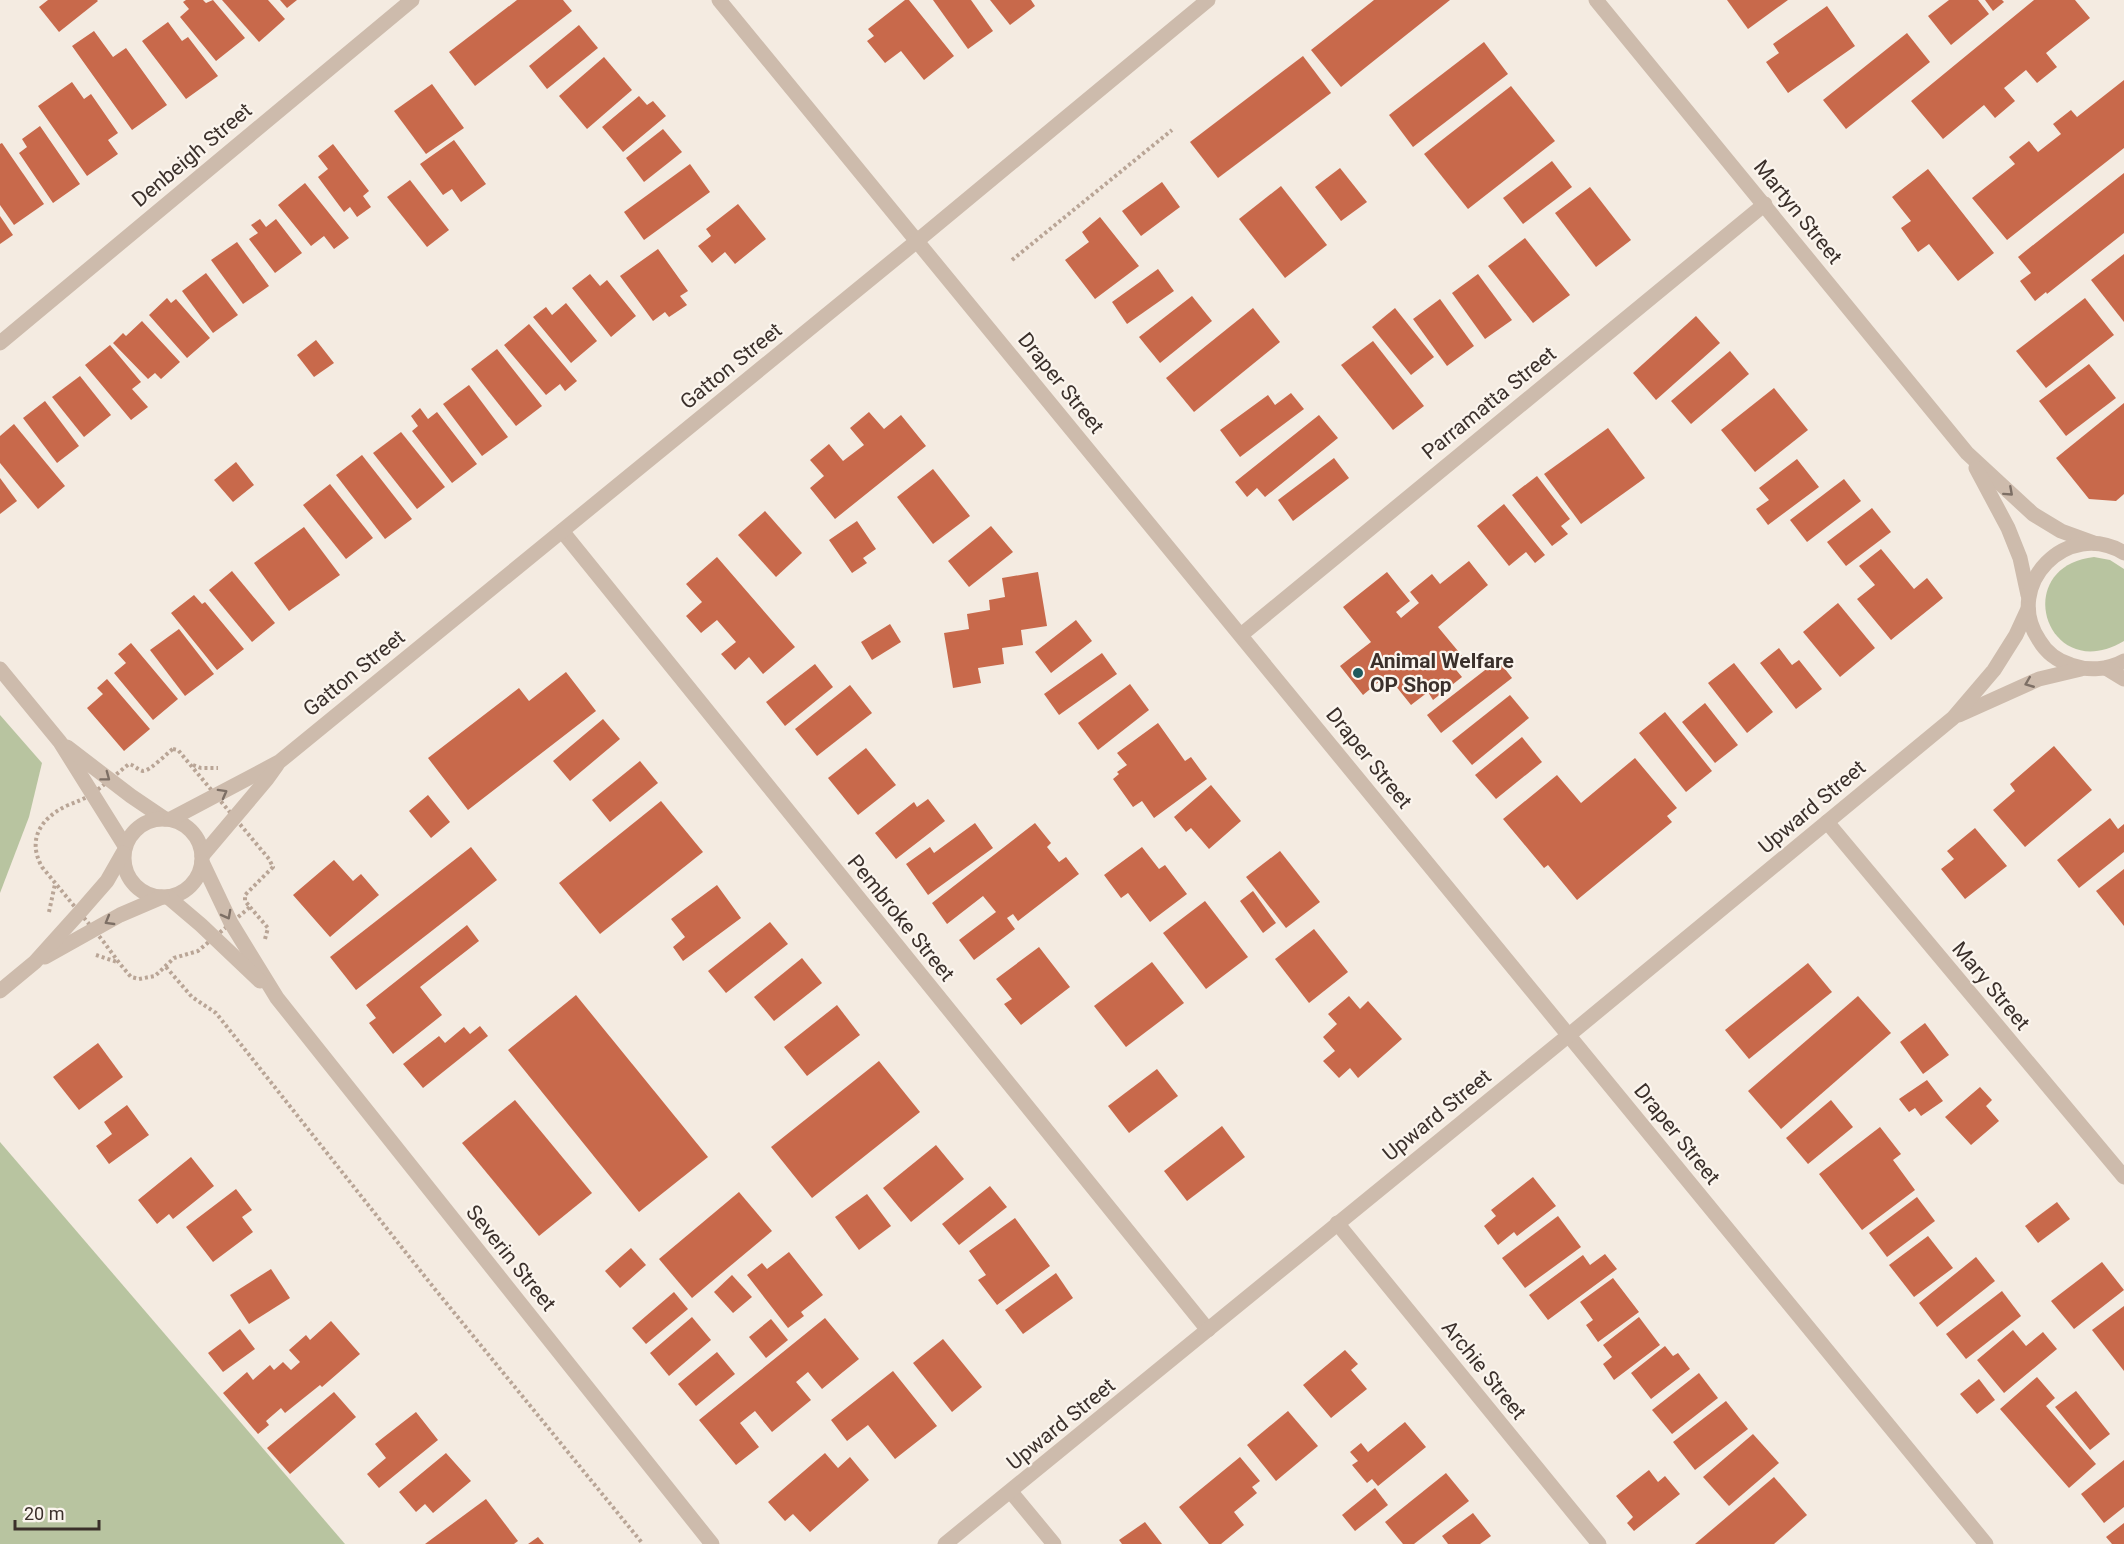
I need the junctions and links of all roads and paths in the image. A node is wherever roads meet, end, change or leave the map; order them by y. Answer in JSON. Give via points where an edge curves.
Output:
{"nodes":[{"id":1,"x":412,"y":0,"type":"edge"},
{"id":2,"x":719,"y":0,"type":"edge"},
{"id":3,"x":1208,"y":0,"type":"edge"},
{"id":4,"x":1596,"y":0,"type":"edge"},
{"id":5,"x":1172,"y":130,"type":"dead end"},
{"id":6,"x":1765,"y":204,"type":"junction"},
{"id":7,"x":917,"y":241,"type":"junction"},
{"id":8,"x":1012,"y":260,"type":"dead end"},
{"id":9,"x":0,"y":343,"type":"edge"},
{"id":10,"x":1966,"y":453,"type":"junction"},
{"id":11,"x":562,"y":531,"type":"junction"},
{"id":12,"x":2124,"y":538,"type":"edge"},
{"id":13,"x":2099,"y":543,"type":"junction"},
{"id":14,"x":2124,"y":553,"type":"edge"},
{"id":15,"x":2028,"y":603,"type":"junction"},
{"id":16,"x":1241,"y":635,"type":"junction"},
{"id":17,"x":2124,"y":661,"type":"edge"},
{"id":18,"x":2085,"y":668,"type":"junction"},
{"id":19,"x":2106,"y":668,"type":"junction"},
{"id":20,"x":0,"y":669,"type":"edge"},
{"id":21,"x":2124,"y":679,"type":"edge"},
{"id":22,"x":1953,"y":718,"type":"junction"},
{"id":23,"x":60,"y":742,"type":"junction"},
{"id":24,"x":279,"y":762,"type":"junction"},
{"id":25,"x":124,"y":768,"type":"dead end"},
{"id":26,"x":206,"y":782,"type":"dead end"},
{"id":27,"x":78,"y":803,"type":"dead end"},
{"id":28,"x":168,"y":819,"type":"junction"},
{"id":29,"x":1827,"y":822,"type":"junction"},
{"id":30,"x":244,"y":830,"type":"dead end"},
{"id":31,"x":124,"y":849,"type":"junction"},
{"id":32,"x":202,"y":859,"type":"junction"},
{"id":33,"x":165,"y":897,"type":"junction"},
{"id":34,"x":70,"y":900,"type":"dead end"},
{"id":35,"x":243,"y":913,"type":"dead end"},
{"id":36,"x":103,"y":941,"type":"dead end"},
{"id":37,"x":202,"y":948,"type":"dead end"},
{"id":38,"x":34,"y":962,"type":"junction"},
{"id":39,"x":166,"y":967,"type":"junction"},
{"id":40,"x":0,"y":991,"type":"edge"},
{"id":41,"x":277,"y":998,"type":"junction"},
{"id":42,"x":1569,"y":1035,"type":"junction"},
{"id":43,"x":2124,"y":1177,"type":"edge"},
{"id":44,"x":1337,"y":1223,"type":"junction"},
{"id":45,"x":1208,"y":1330,"type":"junction"},
{"id":46,"x":1011,"y":1492,"type":"junction"},
{"id":47,"x":643,"y":1544,"type":"edge"},
{"id":48,"x":712,"y":1544,"type":"edge"},
{"id":49,"x":945,"y":1544,"type":"edge"},
{"id":50,"x":1054,"y":1544,"type":"edge"},
{"id":51,"x":1599,"y":1544,"type":"edge"},
{"id":52,"x":1986,"y":1544,"type":"edge"}],
"edges":[{"from":1,"to":9,"type":"street","name":"Denbeigh Street"},
{"from":2,"to":7,"type":"street","name":"Draper Street"},
{"from":3,"to":7,"type":"street","name":"Gatton Street"},
{"from":4,"to":6,"type":"street","name":"Martyn Street"},
{"from":5,"to":8,"type":"path"},
{"from":6,"to":10,"type":"street","name":"Martyn Street"},
{"from":6,"to":16,"type":"street","name":"Parramatta Street"},
{"from":7,"to":11,"type":"street","name":"Gatton Street"},
{"from":7,"to":16,"type":"street","name":"Draper Street"},
{"from":10,"to":13,"type":"street","name":"Martyn Street","one_way":true,"via":[[2033,514],[2061,531]]},
{"from":10,"to":15,"type":"street","name":"Martyn Street","via":[[2008,528],[2020,558]]},
{"from":11,"to":24,"type":"street","name":"Gatton Street"},
{"from":11,"to":45,"type":"street","name":"Pembroke Street"},
{"from":12,"to":13,"type":"street"},
{"from":13,"to":14,"type":"street","name":"Martyn Street"},
{"from":13,"to":15,"type":"street","name":"Upward Street","via":[[2080,544],[2052,557],[2032,582]]},
{"from":15,"to":18,"type":"street","name":"Martyn Street","via":[[2029,624],[2042,646],[2067,664]]},
{"from":15,"to":22,"type":"street","name":"Upward Street","via":[[2016,635],[1994,670]]},
{"from":16,"to":42,"type":"street","name":"Draper Street"},
{"from":17,"to":19,"type":"street"},
{"from":18,"to":19,"type":"street"},
{"from":18,"to":22,"type":"street","name":"Upward Street","one_way":true,"via":[[2039,679]]},
{"from":19,"to":21,"type":"street"},
{"from":20,"to":23,"type":"street"},
{"from":22,"to":29,"type":"street","name":"Upward Street"},
{"from":23,"to":28,"type":"street","one_way":true},
{"from":23,"to":31,"type":"street"},
{"from":28,"to":24,"type":"street","name":"Gatton Street","one_way":true},
{"from":24,"to":32,"type":"street","name":"Gatton Street"},
{"from":25,"to":26,"type":"path","via":[[132,764],[148,770],[176,749]]},
{"from":27,"to":34,"type":"path","via":[[52,815],[35,837],[37,858]]},
{"from":28,"to":31,"type":"street","via":[[140,826]]},
{"from":28,"to":32,"type":"street","via":[[192,832]]},
{"from":29,"to":42,"type":"street","name":"Upward Street"},
{"from":29,"to":43,"type":"street","name":"Mary Street"},
{"from":30,"to":35,"type":"path","via":[[273,867],[244,895],[250,907]]},
{"from":31,"to":33,"type":"street","via":[[124,866],[132,883],[148,895]]},
{"from":31,"to":38,"type":"street","via":[[107,882]]},
{"from":32,"to":33,"type":"street","via":[[191,885],[181,893]]},
{"from":32,"to":41,"type":"street","name":"Severin Street","one_way":true,"via":[[231,923]]},
{"from":33,"to":38,"type":"street","one_way":true,"via":[[120,915]]},
{"from":33,"to":41,"type":"street","name":"Severin Street","via":[[201,925]]},
{"from":36,"to":39,"type":"path","via":[[134,978],[152,978]]},
{"from":37,"to":39,"type":"path","via":[[174,958]]},
{"from":38,"to":40,"type":"street"},
{"from":39,"to":47,"type":"path","via":[[192,997],[216,1013]]},
{"from":41,"to":48,"type":"street","name":"Severin Street"},
{"from":42,"to":44,"type":"street","name":"Upward Street"},
{"from":42,"to":52,"type":"street","name":"Draper Street"},
{"from":44,"to":45,"type":"street","name":"Upward Street"},
{"from":44,"to":51,"type":"street","name":"Archie Street"},
{"from":45,"to":46,"type":"street","name":"Upward Street"},
{"from":46,"to":49,"type":"street","name":"Upward Street"},
{"from":46,"to":50,"type":"street"}]}
